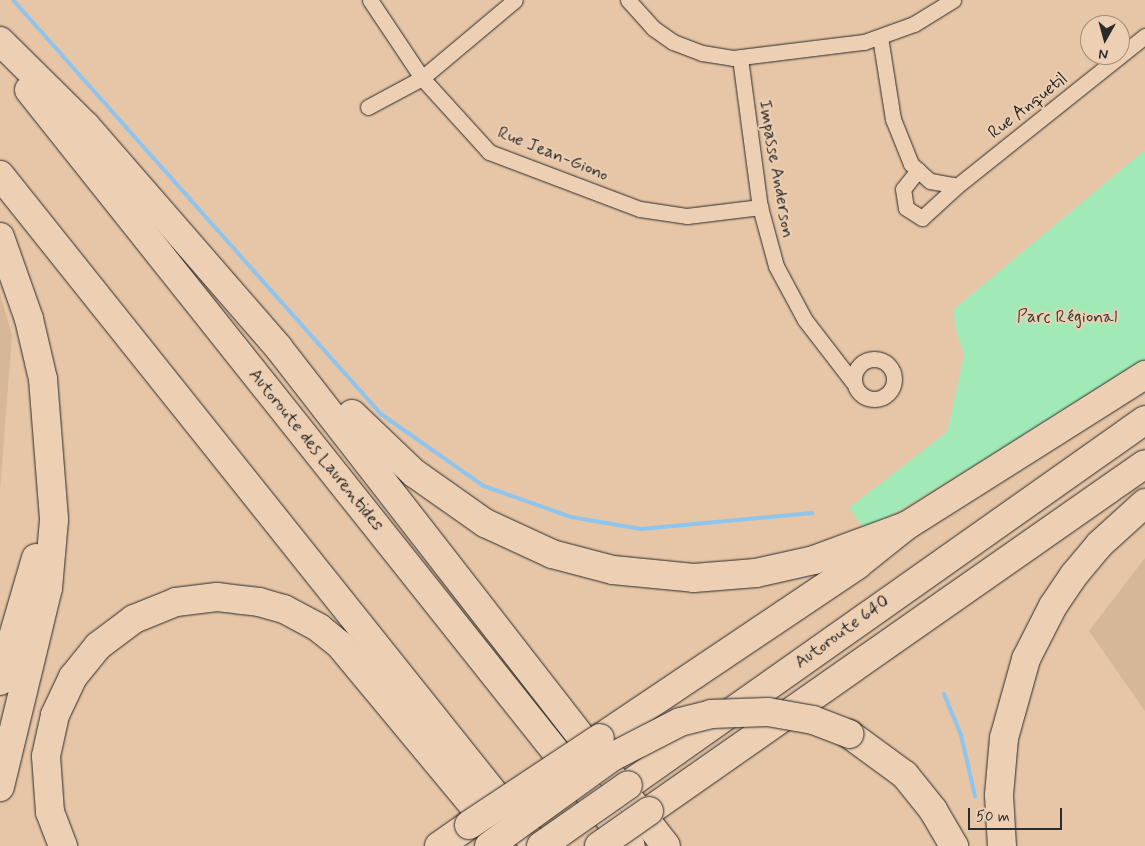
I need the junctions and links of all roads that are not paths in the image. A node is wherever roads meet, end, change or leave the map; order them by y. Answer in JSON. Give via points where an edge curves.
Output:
{"nodes":[{"id":1,"x":370,"y":0,"type":"edge"},
{"id":2,"x":515,"y":0,"type":"edge"},
{"id":3,"x":628,"y":0,"type":"edge"},
{"id":4,"x":953,"y":0,"type":"edge"},
{"id":5,"x":1145,"y":36,"type":"edge"},
{"id":6,"x":880,"y":37,"type":"junction"},
{"id":7,"x":0,"y":41,"type":"edge"},
{"id":8,"x":0,"y":54,"type":"edge"},
{"id":9,"x":740,"y":58,"type":"junction"},
{"id":10,"x":422,"y":78,"type":"junction"},
{"id":11,"x":368,"y":107,"type":"dead end"},
{"id":12,"x":918,"y":170,"type":"junction"},
{"id":13,"x":0,"y":175,"type":"edge"},
{"id":14,"x":957,"y":186,"type":"junction"},
{"id":15,"x":760,"y":207,"type":"junction"},
{"id":16,"x":0,"y":237,"type":"edge"},
{"id":17,"x":278,"y":347,"type":"junction"},
{"id":18,"x":1145,"y":375,"type":"edge"},
{"id":19,"x":853,"y":382,"type":"dead end"},
{"id":20,"x":1145,"y":420,"type":"edge"},
{"id":21,"x":1145,"y":464,"type":"edge"},
{"id":22,"x":52,"y":480,"type":"junction"},
{"id":23,"x":1145,"y":503,"type":"edge"},
{"id":24,"x":906,"y":526,"type":"junction"},
{"id":25,"x":0,"y":681,"type":"edge"},
{"id":26,"x":0,"y":787,"type":"edge"},
{"id":27,"x":649,"y":811,"type":"junction"},
{"id":28,"x":63,"y":846,"type":"edge"},
{"id":29,"x":439,"y":846,"type":"edge"},
{"id":30,"x":489,"y":846,"type":"edge"},
{"id":31,"x":507,"y":846,"type":"edge"},
{"id":32,"x":536,"y":846,"type":"edge"},
{"id":33,"x":541,"y":846,"type":"edge"},
{"id":34,"x":599,"y":846,"type":"edge"},
{"id":35,"x":611,"y":846,"type":"edge"},
{"id":36,"x":631,"y":846,"type":"edge"},
{"id":37,"x":666,"y":846,"type":"edge"},
{"id":38,"x":954,"y":846,"type":"edge"},
{"id":39,"x":1002,"y":846,"type":"edge"}],
"edges":[{"from":1,"to":10,"type":"street","name":"Rue Jean-Giono"},
{"from":2,"to":10,"type":"street"},
{"from":3,"to":9,"type":"street","via":[[654,28],[674,42],[711,56]]},
{"from":4,"to":6,"type":"street","via":[[914,24]]},
{"from":5,"to":14,"type":"street","name":"Rue Anquetil"},
{"from":6,"to":9,"type":"street"},
{"from":6,"to":12,"type":"street","via":[[893,120],[911,164]]},
{"from":7,"to":17,"type":"highway","via":[[86,126]]},
{"from":8,"to":36,"type":"highway","name":"Autoroute des Laurentides"},
{"from":9,"to":15,"type":"street","name":"Impasse Anderson"},
{"from":10,"to":11,"type":"street"},
{"from":10,"to":15,"type":"street","name":"Rue Jean-Giono","via":[[489,152],[640,209],[687,216]]},
{"from":12,"to":14,"type":"street","via":[[930,181]]},
{"from":12,"to":14,"type":"street","name":"Rue Anquetil","via":[[903,189],[906,208],[922,218]]},
{"from":13,"to":32,"type":"highway"},
{"from":15,"to":19,"type":"street","name":"Impasse Anderson","via":[[776,266],[805,320]]},
{"from":16,"to":22,"type":"highway","via":[[22,293],[39,361],[49,421]]},
{"from":17,"to":24,"type":"highway","via":[[396,457],[450,501],[502,532],[575,561],[653,576],[737,575],[798,565]]},
{"from":17,"to":37,"type":"highway"},
{"from":18,"to":24,"type":"highway"},
{"from":20,"to":33,"type":"highway","name":"Autoroute 640","bridge":true},
{"from":21,"to":27,"type":"highway","name":"Autoroute 640"},
{"from":22,"to":25,"type":"highway","via":[[27,593]]},
{"from":22,"to":26,"type":"highway","via":[[51,571]]},
{"from":23,"to":39,"type":"highway","via":[[1100,544],[1074,575],[1053,606],[1026,659],[1008,719],[1002,757]]},
{"from":24,"to":29,"type":"highway","bridge":true,"via":[[857,565]]},
{"from":27,"to":34,"type":"highway","name":"Autoroute 640","bridge":true},
{"from":27,"to":35,"type":"highway","bridge":true},
{"from":28,"to":31,"type":"highway","via":[[50,812],[45,769],[54,715],[73,677],[98,646],[134,619],[176,602],[218,597],[252,600],[284,609],[319,628],[340,645]]},
{"from":30,"to":38,"type":"highway","bridge":true,"via":[[612,757],[680,722],[728,712],[768,712],[813,720],[849,734],[904,775],[933,810]]}]}
